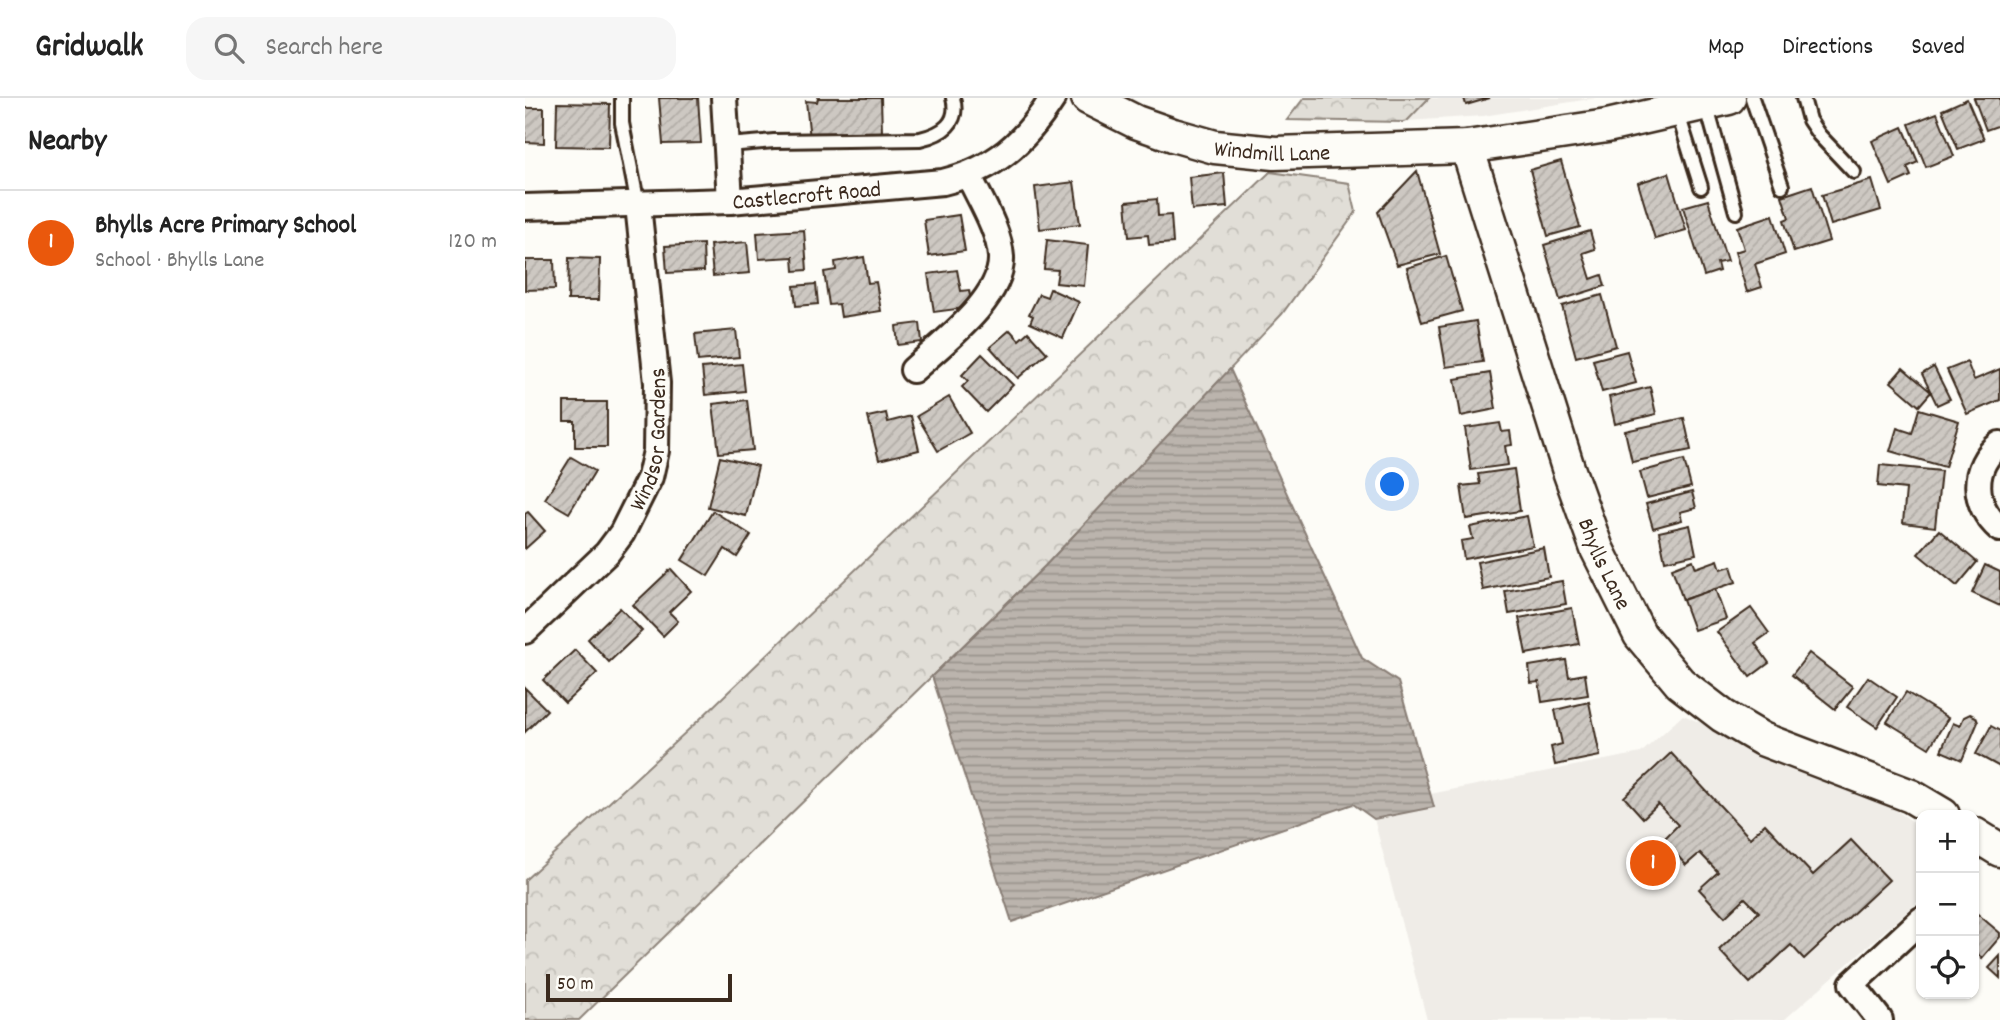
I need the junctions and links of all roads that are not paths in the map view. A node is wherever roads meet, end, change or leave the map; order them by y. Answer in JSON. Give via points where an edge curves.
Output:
{"nodes":[{"id":1,"x":622,"y":98,"type":"edge"},
{"id":2,"x":724,"y":98,"type":"edge"},
{"id":3,"x":953,"y":98,"type":"edge"},
{"id":4,"x":1053,"y":98,"type":"edge"},
{"id":5,"x":1089,"y":98,"type":"edge"},
{"id":6,"x":1752,"y":98,"type":"edge"},
{"id":7,"x":1803,"y":98,"type":"edge"},
{"id":8,"x":1704,"y":104,"type":"edge"},
{"id":9,"x":729,"y":145,"type":"junction"},
{"id":10,"x":1467,"y":147,"type":"junction"},
{"id":11,"x":1854,"y":172,"type":"dead end"},
{"id":12,"x":969,"y":176,"type":"junction"},
{"id":13,"x":1781,"y":186,"type":"dead end"},
{"id":14,"x":1701,"y":187,"type":"dead end"},
{"id":15,"x":730,"y":201,"type":"junction"},
{"id":16,"x":638,"y":205,"type":"junction"},
{"id":17,"x":525,"y":207,"type":"edge"},
{"id":18,"x":1736,"y":212,"type":"dead end"},
{"id":19,"x":913,"y":370,"type":"dead end"},
{"id":20,"x":2000,"y":444,"type":"edge"},
{"id":21,"x":2000,"y":529,"type":"edge"},
{"id":22,"x":525,"y":631,"type":"edge"},
{"id":23,"x":1935,"y":810,"type":"edge"},
{"id":24,"x":1916,"y":925,"type":"edge"},
{"id":25,"x":1880,"y":1020,"type":"edge"}],
"edges":[{"from":1,"to":16,"type":"lane","via":[[622,123]]},
{"from":2,"to":9,"type":"street"},
{"from":3,"to":9,"type":"lane","via":[[953,118],[936,136]]},
{"from":4,"to":12,"type":"street","name":"Castlecroft Road","via":[[1014,146]]},
{"from":5,"to":10,"type":"street","name":"Windmill Lane","via":[[1136,122],[1215,146],[1275,153]]},
{"from":6,"to":13,"type":"lane"},
{"from":7,"to":11,"type":"lane","via":[[1819,135]]},
{"from":8,"to":10,"type":"street","via":[[1595,128]]},
{"from":8,"to":14,"type":"lane"},
{"from":8,"to":18,"type":"lane"},
{"from":9,"to":15,"type":"street"},
{"from":10,"to":23,"type":"street","name":"Bhylls Lane","via":[[1568,468],[1597,549],[1640,635],[1680,683],[1723,716],[1762,739],[1911,796]]},
{"from":12,"to":15,"type":"street","name":"Castlecroft Road"},
{"from":12,"to":19,"type":"street","via":[[995,232],[1001,257],[998,278],[980,307]]},
{"from":15,"to":16,"type":"street","name":"Castlecroft Road"},
{"from":16,"to":17,"type":"street","name":"Castlecroft Road"},
{"from":16,"to":22,"type":"street","name":"Windsor Gardens","via":[[657,383],[656,451],[650,477],[607,553]]},
{"from":20,"to":21,"type":"street","via":[[1981,466],[1977,483],[1987,516]]},
{"from":24,"to":25,"type":"street","via":[[1852,984]]}]}
